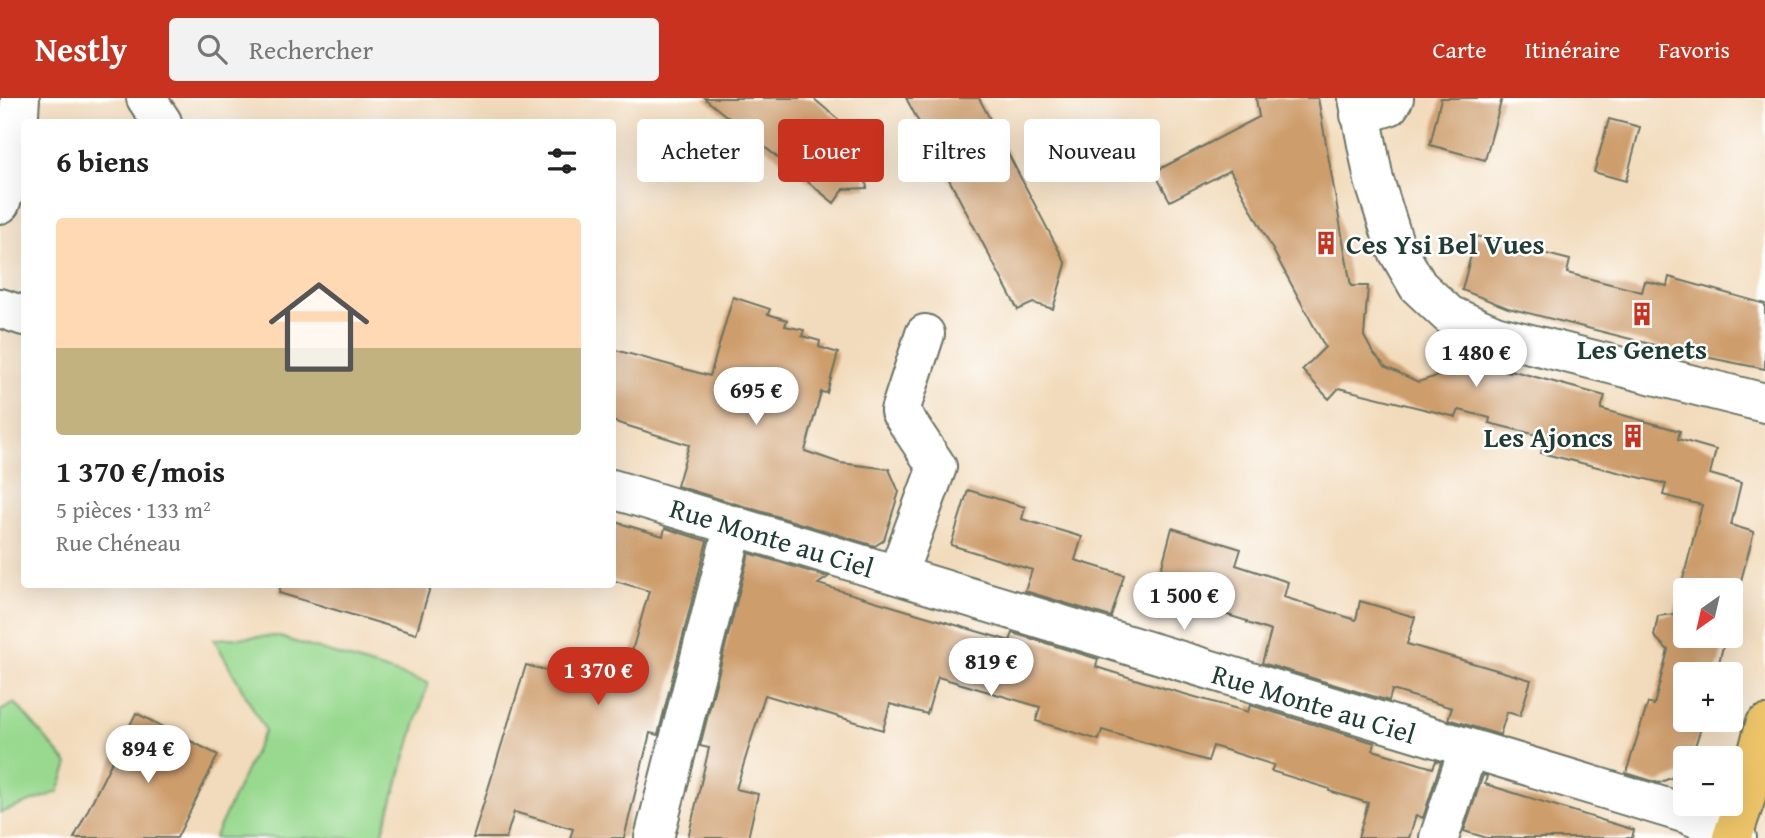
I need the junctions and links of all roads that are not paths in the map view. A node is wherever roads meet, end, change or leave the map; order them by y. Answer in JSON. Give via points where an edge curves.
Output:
{"nodes":[{"id":1,"x":20,"y":98,"type":"edge"},
{"id":2,"x":146,"y":98,"type":"edge"},
{"id":3,"x":1394,"y":98,"type":"edge"},
{"id":4,"x":1359,"y":106,"type":"edge"},
{"id":5,"x":160,"y":119,"type":"edge"},
{"id":6,"x":0,"y":204,"type":"edge"},
{"id":7,"x":0,"y":308,"type":"edge"},
{"id":8,"x":21,"y":315,"type":"edge"},
{"id":9,"x":925,"y":334,"type":"dead end"},
{"id":10,"x":1765,"y":403,"type":"edge"},
{"id":11,"x":616,"y":490,"type":"edge"},
{"id":12,"x":734,"y":525,"type":"junction"},
{"id":13,"x":897,"y":575,"type":"junction"},
{"id":14,"x":1765,"y":725,"type":"edge"},
{"id":15,"x":1468,"y":750,"type":"junction"},
{"id":16,"x":1734,"y":837,"type":"edge"},
{"id":17,"x":654,"y":838,"type":"edge"},
{"id":18,"x":1439,"y":838,"type":"edge"}],
"edges":[{"from":1,"to":6,"type":"street","via":[[18,143]]},
{"from":2,"to":5,"type":"street"},
{"from":3,"to":4,"type":"street","via":[[1389,106]]},
{"from":4,"to":10,"type":"street","via":[[1374,180],[1395,246],[1418,286],[1449,315],[1495,335]]},
{"from":7,"to":8,"type":"street"},
{"from":9,"to":13,"type":"street","via":[[900,411],[937,467]]},
{"from":11,"to":12,"type":"street","name":"Rue Monte au Ciel"},
{"from":12,"to":13,"type":"street","name":"Rue Monte au Ciel"},
{"from":12,"to":17,"type":"street"},
{"from":13,"to":15,"type":"street","name":"Rue Monte au Ciel"},
{"from":14,"to":16,"type":"main road"},
{"from":15,"to":16,"type":"street","name":"Rue Monte au Ciel","via":[[1687,814]]},
{"from":15,"to":18,"type":"street"}]}
